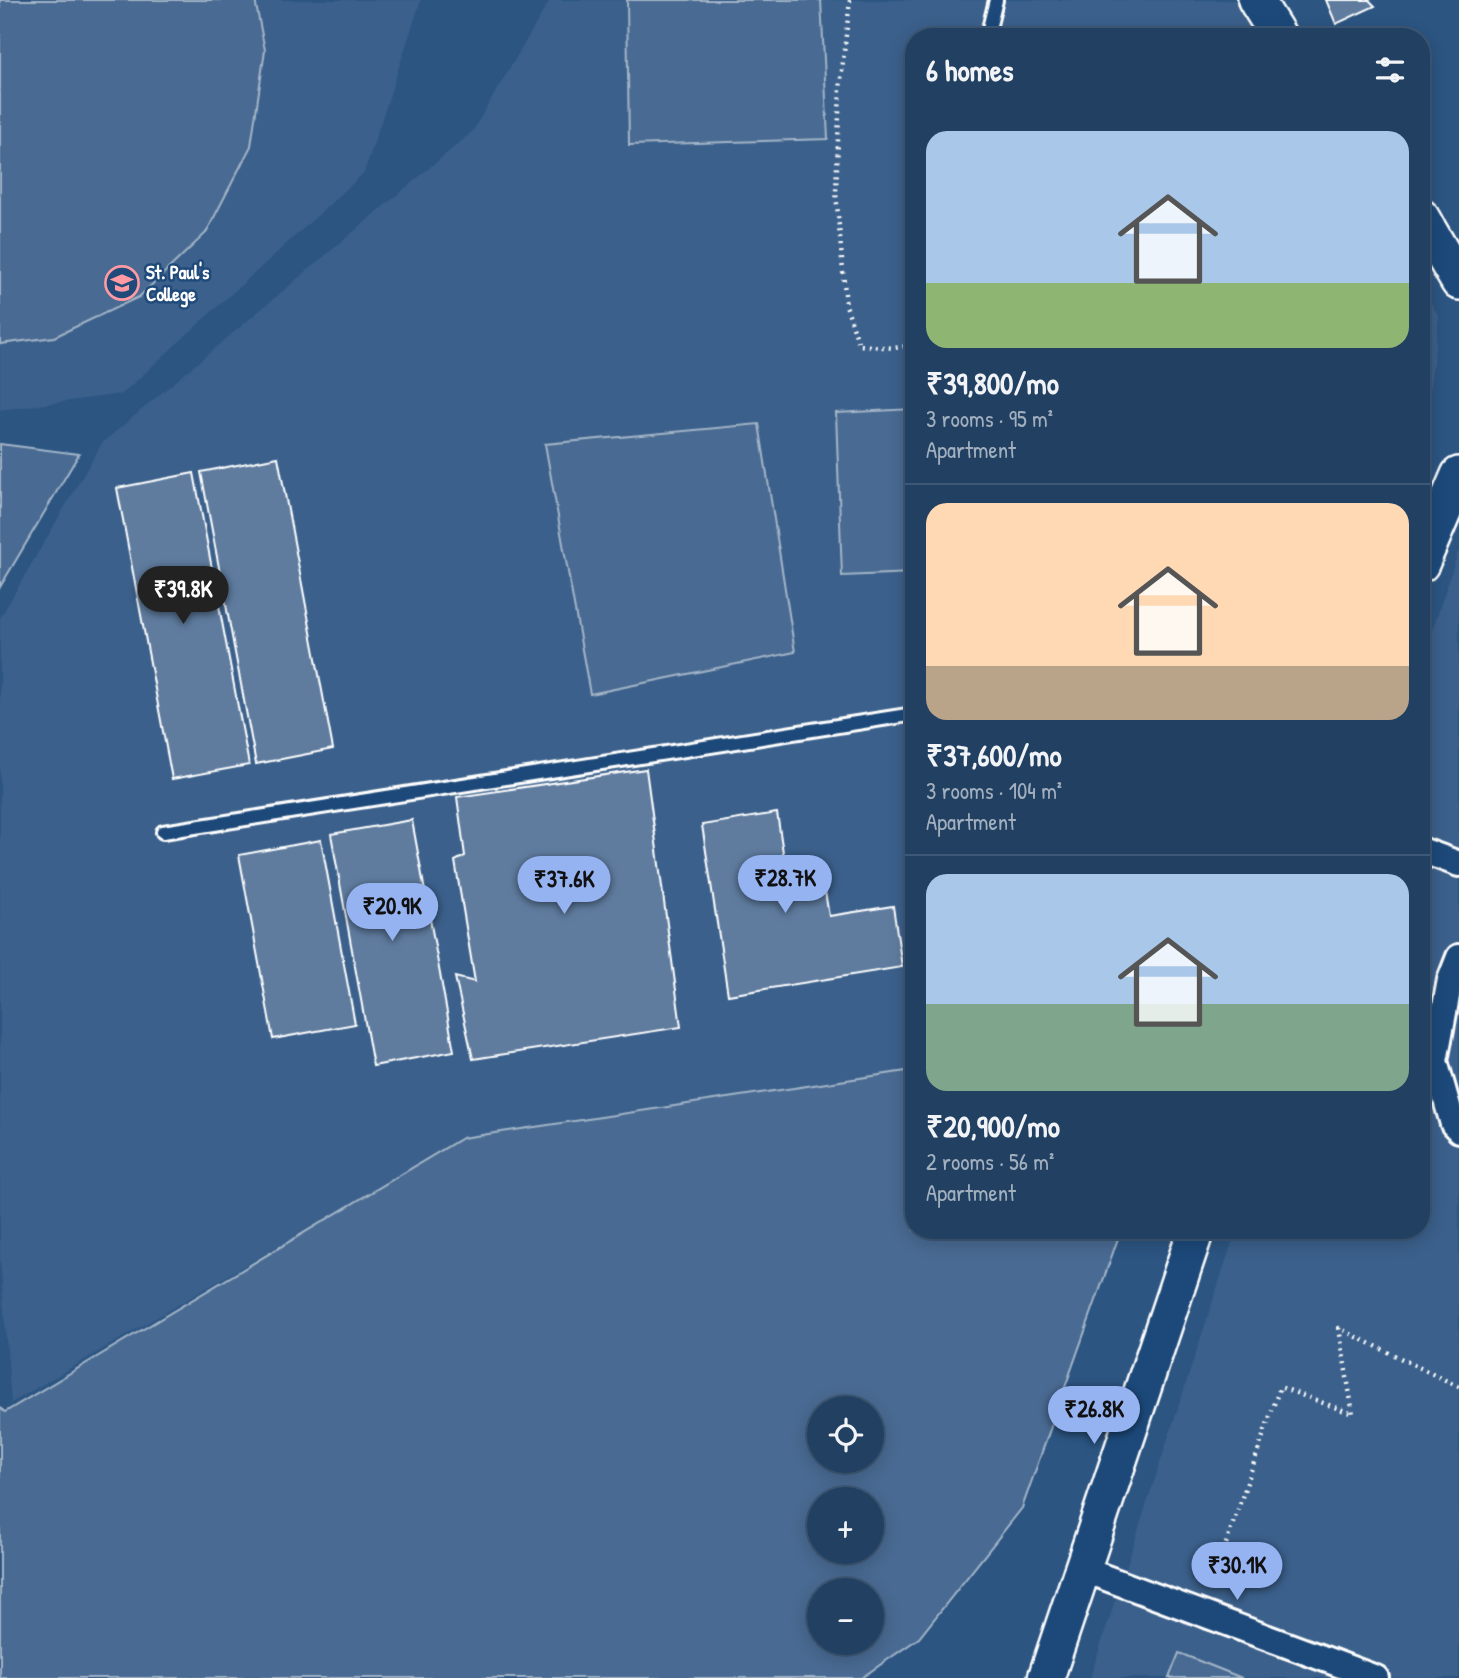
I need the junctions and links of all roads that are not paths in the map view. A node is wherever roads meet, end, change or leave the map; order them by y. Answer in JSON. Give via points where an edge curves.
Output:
{"nodes":[{"id":1,"x":996,"y":0,"type":"edge"},
{"id":2,"x":1256,"y":0,"type":"edge"},
{"id":3,"x":989,"y":28,"type":"edge"},
{"id":4,"x":1273,"y":28,"type":"edge"},
{"id":5,"x":1430,"y":233,"type":"edge"},
{"id":6,"x":1459,"y":282,"type":"edge"},
{"id":7,"x":1459,"y":475,"type":"edge"},
{"id":8,"x":1430,"y":544,"type":"edge"},
{"id":9,"x":905,"y":715,"type":"edge"},
{"id":10,"x":163,"y":832,"type":"dead end"},
{"id":11,"x":1430,"y":853,"type":"edge"},
{"id":12,"x":1459,"y":864,"type":"edge"},
{"id":13,"x":1459,"y":957,"type":"edge"},
{"id":14,"x":1459,"y":1130,"type":"edge"},
{"id":15,"x":1193,"y":1239,"type":"edge"},
{"id":16,"x":1082,"y":1569,"type":"junction"},
{"id":17,"x":1046,"y":1678,"type":"edge"},
{"id":18,"x":1376,"y":1678,"type":"edge"}],
"edges":[{"from":1,"to":3,"type":"lane"},
{"from":2,"to":4,"type":"street"},
{"from":5,"to":6,"type":"street"},
{"from":7,"to":8,"type":"street"},
{"from":9,"to":10,"type":"lane"},
{"from":11,"to":12,"type":"street"},
{"from":13,"to":14,"type":"street","via":[[1450,980],[1435,1061],[1453,1124]]},
{"from":15,"to":16,"type":"street"},
{"from":16,"to":17,"type":"street"},
{"from":16,"to":18,"type":"street"}]}
